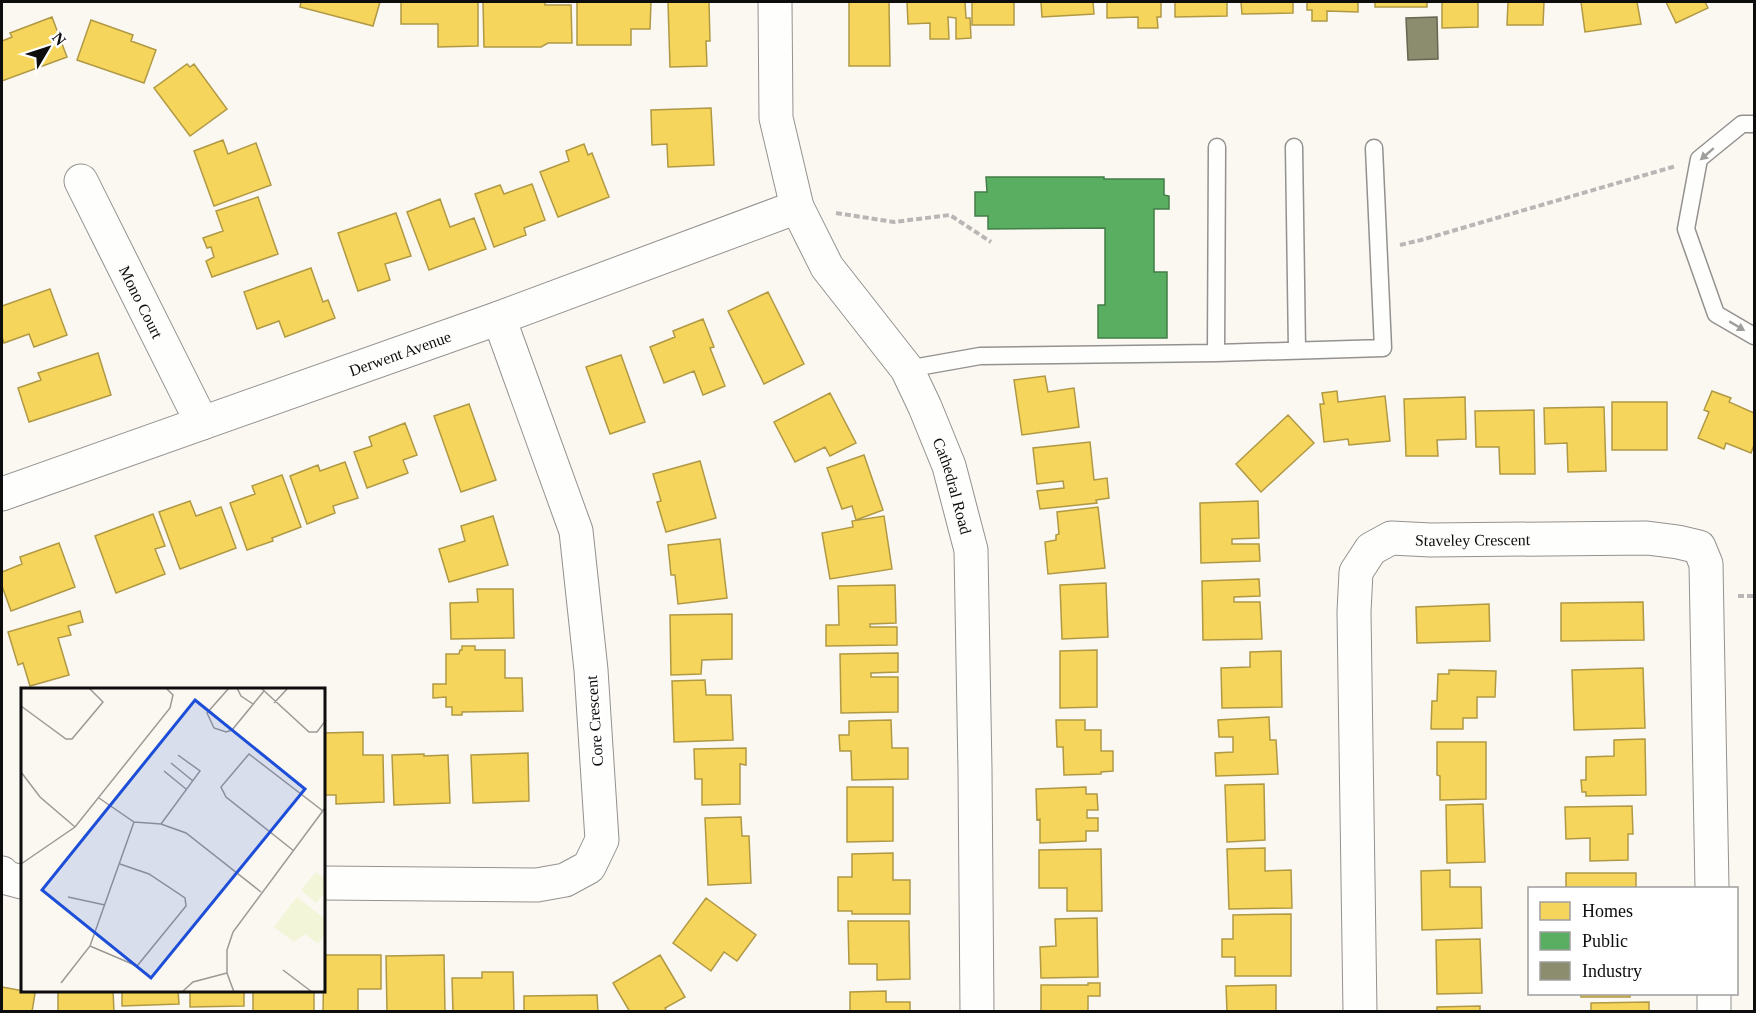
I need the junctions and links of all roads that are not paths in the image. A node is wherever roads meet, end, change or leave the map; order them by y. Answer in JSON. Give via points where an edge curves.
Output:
{"nodes":[{"id":1,"x":775,"y":2,"type":"edge"},
{"id":2,"x":1755,"y":124,"type":"edge"},
{"id":3,"x":1217,"y":147,"type":"dead end"},
{"id":4,"x":1294,"y":147,"type":"dead end"},
{"id":5,"x":1374,"y":148,"type":"dead end"},
{"id":6,"x":81,"y":181,"type":"dead end"},
{"id":7,"x":797,"y":207,"type":"junction"},
{"id":8,"x":499,"y":318,"type":"junction"},
{"id":9,"x":1755,"y":336,"type":"edge"},
{"id":10,"x":1297,"y":350,"type":"junction"},
{"id":11,"x":1216,"y":353,"type":"junction"},
{"id":12,"x":907,"y":369,"type":"junction"},
{"id":13,"x":202,"y":423,"type":"junction"},
{"id":14,"x":2,"y":494,"type":"edge"},
{"id":15,"x":2,"y":873,"type":"edge"},
{"id":16,"x":21,"y":882,"type":"edge"},
{"id":17,"x":326,"y":884,"type":"edge"},
{"id":18,"x":1712,"y":887,"type":"edge"},
{"id":19,"x":1714,"y":995,"type":"edge"},
{"id":20,"x":977,"y":1011,"type":"edge"},
{"id":21,"x":1360,"y":1011,"type":"edge"},
{"id":22,"x":1714,"y":1011,"type":"edge"}],
"edges":[{"from":1,"to":7,"type":"street","name":"Cathedral Road","via":[[776,118]]},
{"from":2,"to":9,"type":"lane","one_way":true,"via":[[1742,124],[1699,159],[1686,229],[1716,314]]},
{"from":3,"to":11,"type":"lane"},
{"from":4,"to":10,"type":"lane"},
{"from":5,"to":10,"type":"lane","via":[[1383,348]]},
{"from":6,"to":13,"type":"street","name":"Mono Court"},
{"from":7,"to":8,"type":"street","name":"Derwent Avenue"},
{"from":7,"to":12,"type":"street","name":"Cathedral Road","via":[[827,267]]},
{"from":8,"to":13,"type":"street","name":"Derwent Avenue"},
{"from":8,"to":17,"type":"street","name":"Core Crescent","via":[[576,531],[591,670],[602,840],[589,867],[566,880],[537,885]]},
{"from":10,"to":11,"type":"lane"},
{"from":11,"to":12,"type":"lane","via":[[980,356]]},
{"from":12,"to":20,"type":"street","name":"Cathedral Road","via":[[949,466],[971,550]]},
{"from":13,"to":14,"type":"street","name":"Derwent Avenue"},
{"from":15,"to":16,"type":"street"},
{"from":18,"to":21,"type":"street","name":"Staveley Crescent","via":[[1706,564],[1699,548],[1647,538],[1390,538],[1371,549],[1356,572]]},
{"from":19,"to":22,"type":"street"}]}
